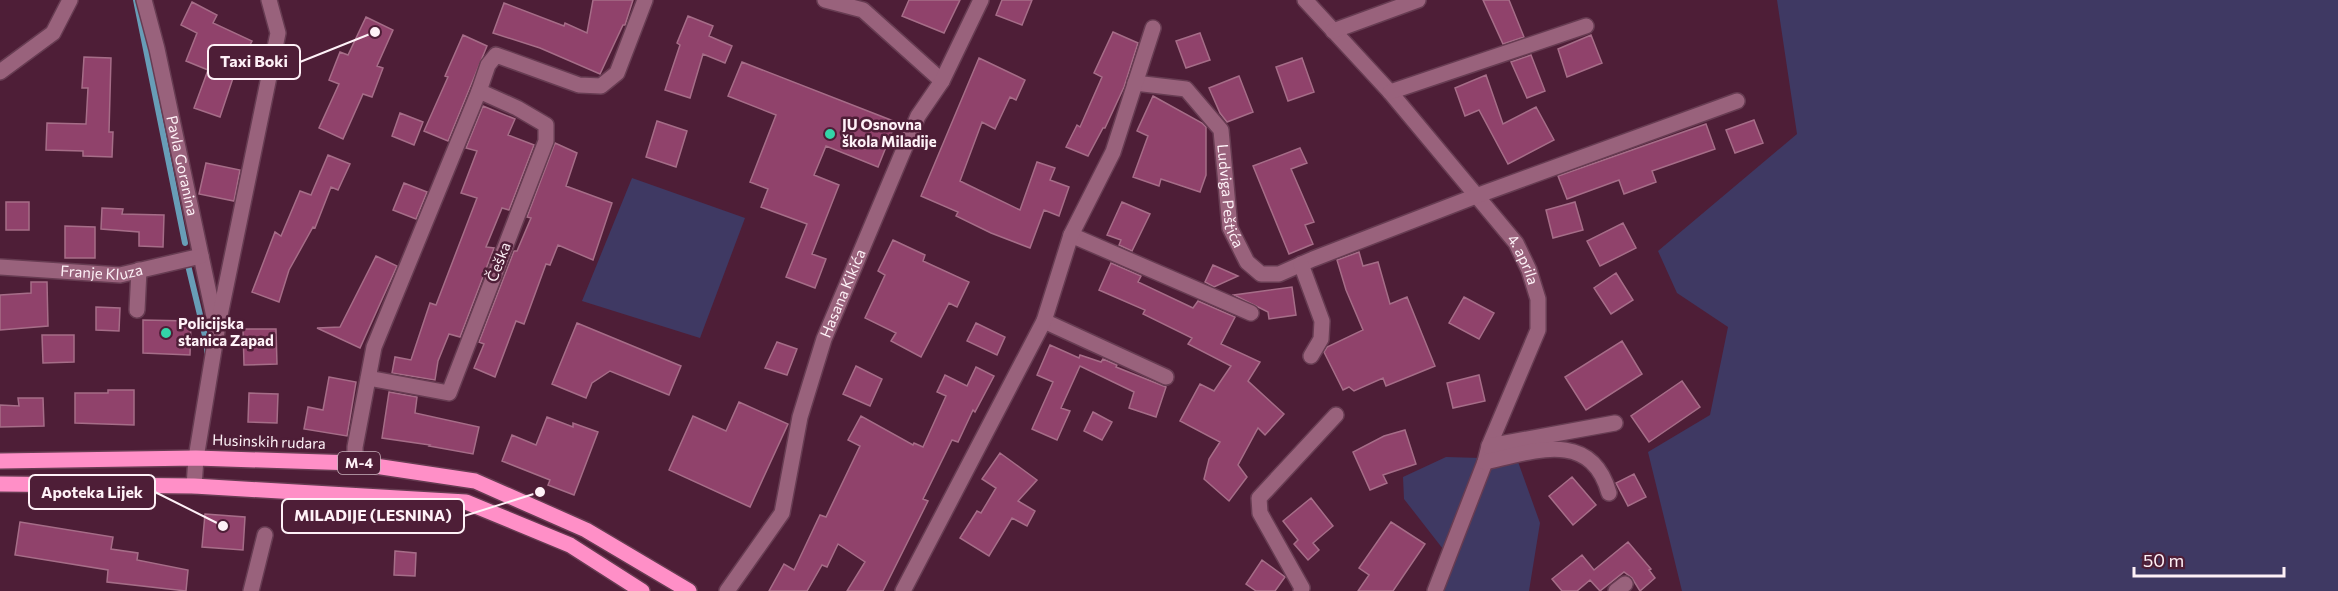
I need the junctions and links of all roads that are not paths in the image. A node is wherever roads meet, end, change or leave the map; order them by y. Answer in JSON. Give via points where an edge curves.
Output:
{"nodes":[{"id":1,"x":70,"y":0,"type":"edge"},
{"id":2,"x":144,"y":0,"type":"edge"},
{"id":3,"x":269,"y":0,"type":"edge"},
{"id":4,"x":645,"y":0,"type":"edge"},
{"id":5,"x":825,"y":0,"type":"edge"},
{"id":6,"x":981,"y":0,"type":"edge"},
{"id":7,"x":1305,"y":0,"type":"edge"},
{"id":8,"x":1418,"y":0,"type":"edge"},
{"id":9,"x":1586,"y":26,"type":"dead end"},
{"id":10,"x":1153,"y":28,"type":"dead end"},
{"id":11,"x":1333,"y":31,"type":"junction"},
{"id":12,"x":0,"y":72,"type":"edge"},
{"id":13,"x":942,"y":81,"type":"junction"},
{"id":14,"x":1135,"y":83,"type":"junction"},
{"id":15,"x":479,"y":91,"type":"junction"},
{"id":16,"x":1390,"y":92,"type":"junction"},
{"id":17,"x":1737,"y":101,"type":"dead end"},
{"id":18,"x":1476,"y":196,"type":"junction"},
{"id":19,"x":1071,"y":236,"type":"junction"},
{"id":20,"x":201,"y":256,"type":"junction"},
{"id":21,"x":1301,"y":264,"type":"junction"},
{"id":22,"x":0,"y":267,"type":"edge"},
{"id":23,"x":139,"y":270,"type":"junction"},
{"id":24,"x":138,"y":310,"type":"dead end"},
{"id":25,"x":1251,"y":313,"type":"dead end"},
{"id":26,"x":1044,"y":321,"type":"junction"},
{"id":27,"x":217,"y":331,"type":"junction"},
{"id":28,"x":1311,"y":356,"type":"dead end"},
{"id":29,"x":1166,"y":377,"type":"dead end"},
{"id":30,"x":368,"y":378,"type":"junction"},
{"id":31,"x":1336,"y":414,"type":"dead end"},
{"id":32,"x":1615,"y":423,"type":"dead end"},
{"id":33,"x":1489,"y":446,"type":"junction"},
{"id":34,"x":196,"y":458,"type":"junction"},
{"id":35,"x":0,"y":461,"type":"edge"},
{"id":36,"x":1485,"y":462,"type":"junction"},
{"id":37,"x":355,"y":463,"type":"junction"},
{"id":38,"x":0,"y":483,"type":"edge"},
{"id":39,"x":194,"y":486,"type":"junction"},
{"id":40,"x":1609,"y":493,"type":"dead end"},
{"id":41,"x":266,"y":535,"type":"dead end"},
{"id":42,"x":251,"y":591,"type":"edge"},
{"id":43,"x":642,"y":591,"type":"edge"},
{"id":44,"x":689,"y":591,"type":"edge"},
{"id":45,"x":727,"y":591,"type":"edge"},
{"id":46,"x":903,"y":591,"type":"edge"},
{"id":47,"x":1301,"y":591,"type":"edge"},
{"id":48,"x":1434,"y":591,"type":"edge"}],
"edges":[{"from":1,"to":12,"type":"street","via":[[53,33]]},
{"from":2,"to":20,"type":"street","name":"Pavla Goranina","via":[[158,49]]},
{"from":3,"to":27,"type":"street","name":"Pavla Goranina","via":[[278,33]]},
{"from":4,"to":15,"type":"street","via":[[617,73],[601,86],[579,85],[496,55]]},
{"from":5,"to":13,"type":"street","via":[[863,10]]},
{"from":6,"to":13,"type":"street","name":"Hasana Kikića"},
{"from":7,"to":11,"type":"street","name":"4. aprila"},
{"from":8,"to":11,"type":"street"},
{"from":9,"to":16,"type":"street"},
{"from":10,"to":14,"type":"street"},
{"from":11,"to":16,"type":"street","name":"4. aprila"},
{"from":13,"to":45,"type":"street","name":"Hasana Kikića","via":[[918,116],[824,339],[800,417],[782,513]]},
{"from":14,"to":19,"type":"street","via":[[1113,152]]},
{"from":14,"to":21,"type":"street","name":"Ludviga Peštića","via":[[1186,89],[1221,130],[1230,228],[1247,262],[1261,274],[1279,274]]},
{"from":15,"to":30,"type":"street","via":[[374,347]]},
{"from":15,"to":30,"type":"street","name":"Češka","via":[[546,125],[546,141],[449,393]]},
{"from":16,"to":18,"type":"street","name":"4. aprila"},
{"from":17,"to":18,"type":"street","name":"Ludviga Peštića"},
{"from":18,"to":21,"type":"street","name":"Ludviga Peštića"},
{"from":18,"to":33,"type":"street","name":"4. aprila","via":[[1516,243],[1538,298],[1538,330]]},
{"from":19,"to":25,"type":"street"},
{"from":19,"to":26,"type":"street"},
{"from":20,"to":23,"type":"street","name":"Franje Kluza"},
{"from":20,"to":27,"type":"street","name":"Pavla Goranina"},
{"from":21,"to":28,"type":"street","via":[[1322,321],[1321,339]]},
{"from":22,"to":23,"type":"street","name":"Franje Kluza","via":[[120,275]]},
{"from":23,"to":24,"type":"street"},
{"from":26,"to":29,"type":"street"},
{"from":26,"to":46,"type":"street"},
{"from":27,"to":34,"type":"street","name":"Pavla Goranina"},
{"from":30,"to":37,"type":"street"},
{"from":31,"to":47,"type":"street","via":[[1259,498],[1260,513]]},
{"from":32,"to":33,"type":"street"},
{"from":33,"to":36,"type":"street","name":"4. aprila"},
{"from":34,"to":35,"type":"main road","name":"Husinskih rudara","number":"M-4"},
{"from":34,"to":37,"type":"main road","name":"Husinskih rudara","number":"M-4"},
{"from":34,"to":39,"type":"street","name":"Pavla Goranina"},
{"from":36,"to":40,"type":"street","via":[[1542,450],[1570,449],[1595,464],[1605,477]]},
{"from":36,"to":48,"type":"street","name":"4. aprila"},
{"from":37,"to":44,"type":"main road","name":"Husinskih rudara","number":"M-4","via":[[475,481],[586,530]]},
{"from":38,"to":39,"type":"main road","number":"M-4"},
{"from":39,"to":43,"type":"main road","number":"M-4","via":[[466,502],[570,545]]},
{"from":41,"to":42,"type":"street"}]}
